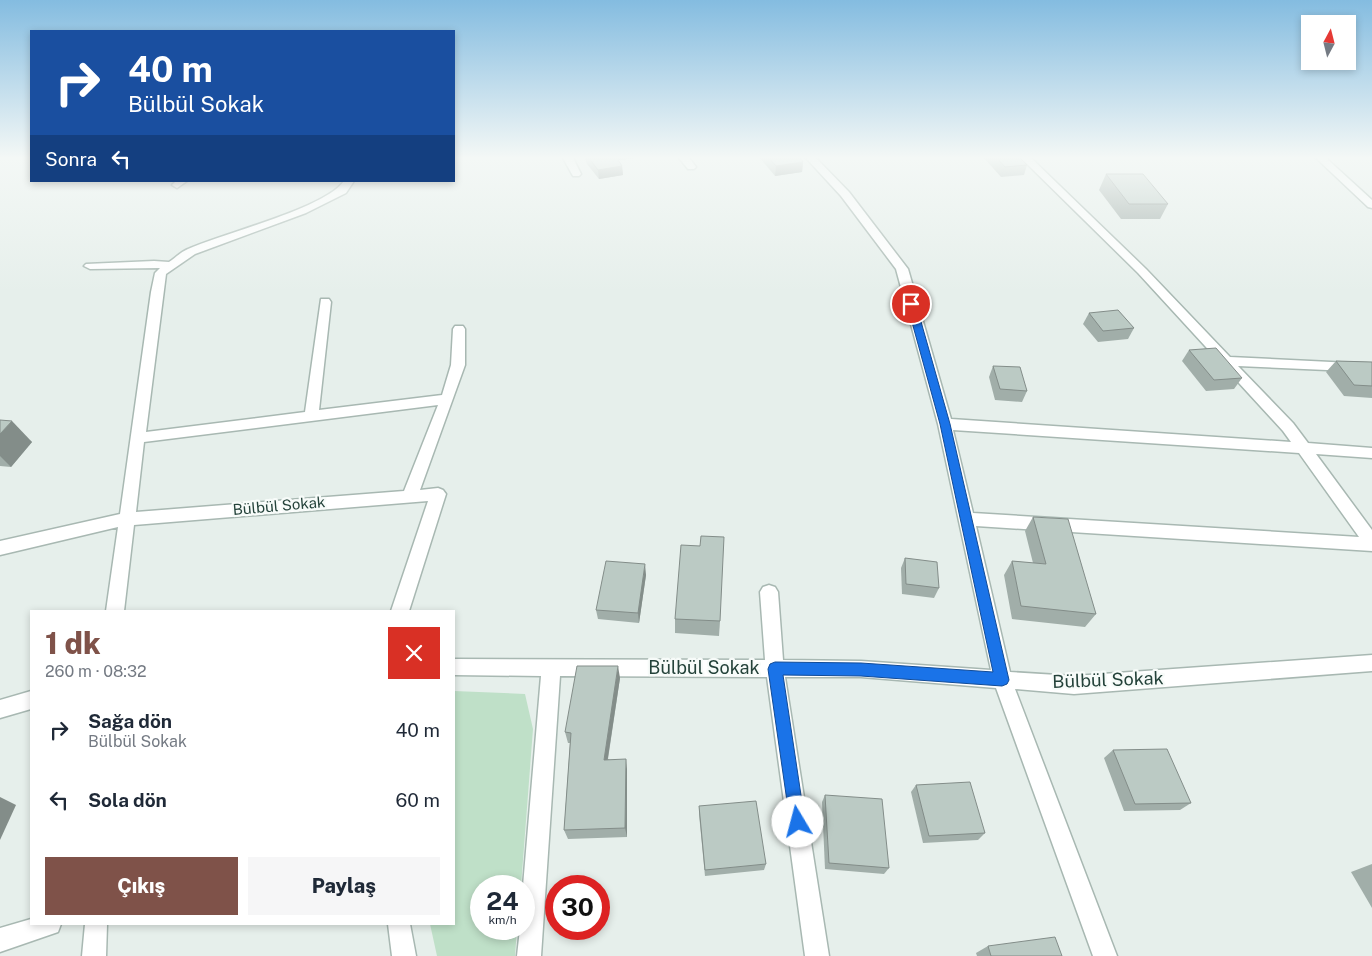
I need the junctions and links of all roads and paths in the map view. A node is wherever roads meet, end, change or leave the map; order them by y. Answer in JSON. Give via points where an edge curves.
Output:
{"nodes":[{"id":1,"x":319,"y":203,"type":"edge"},
{"id":2,"x":852,"y":203,"type":"edge"},
{"id":3,"x":1072,"y":203,"type":"edge"},
{"id":4,"x":90,"y":266,"type":"dead end"},
{"id":5,"x":171,"y":266,"type":"junction"},
{"id":6,"x":325,"y":302,"type":"dead end"},
{"id":7,"x":459,"y":329,"type":"dead end"},
{"id":8,"x":1226,"y":361,"type":"junction"},
{"id":9,"x":1372,"y":368,"type":"edge"},
{"id":10,"x":447,"y":399,"type":"junction"},
{"id":11,"x":311,"y":416,"type":"junction"},
{"id":12,"x":945,"y":424,"type":"junction"},
{"id":13,"x":137,"y":438,"type":"junction"},
{"id":14,"x":1304,"y":449,"type":"junction"},
{"id":15,"x":1372,"y":453,"type":"edge"},
{"id":16,"x":410,"y":496,"type":"junction"},
{"id":17,"x":127,"y":519,"type":"junction"},
{"id":18,"x":966,"y":519,"type":"junction"},
{"id":19,"x":1372,"y":543,"type":"edge"},
{"id":20,"x":0,"y":548,"type":"edge"},
{"id":21,"x":769,"y":592,"type":"dead end"},
{"id":22,"x":115,"y":610,"type":"edge"},
{"id":23,"x":400,"y":610,"type":"edge"},
{"id":24,"x":1372,"y":663,"type":"edge"},
{"id":25,"x":455,"y":667,"type":"edge"},
{"id":26,"x":551,"y":667,"type":"junction"},
{"id":27,"x":775,"y":669,"type":"junction"},
{"id":28,"x":1002,"y":680,"type":"junction"},
{"id":29,"x":30,"y":700,"type":"edge"},
{"id":30,"x":0,"y":709,"type":"edge"},
{"id":31,"x":47,"y":925,"type":"edge"},
{"id":32,"x":96,"y":925,"type":"edge"},
{"id":33,"x":399,"y":925,"type":"edge"},
{"id":34,"x":0,"y":940,"type":"edge"},
{"id":35,"x":94,"y":956,"type":"edge"},
{"id":36,"x":404,"y":956,"type":"edge"},
{"id":37,"x":528,"y":956,"type":"edge"},
{"id":38,"x":817,"y":956,"type":"edge"},
{"id":39,"x":1104,"y":956,"type":"edge"}],
"edges":[{"from":1,"to":5,"type":"street","via":[[191,252]]},
{"from":2,"to":12,"type":"street","via":[[902,269]]},
{"from":3,"to":8,"type":"street","via":[[1142,271]]},
{"from":4,"to":5,"type":"street"},
{"from":5,"to":13,"type":"street","via":[[161,273],[157,292]]},
{"from":6,"to":11,"type":"street"},
{"from":7,"to":10,"type":"street","via":[[458,365]]},
{"from":8,"to":9,"type":"street"},
{"from":8,"to":14,"type":"street","via":[[1288,427]]},
{"from":10,"to":11,"type":"street"},
{"from":10,"to":16,"type":"street"},
{"from":11,"to":13,"type":"street"},
{"from":12,"to":14,"type":"street"},
{"from":12,"to":18,"type":"street"},
{"from":13,"to":17,"type":"street"},
{"from":14,"to":15,"type":"street"},
{"from":14,"to":19,"type":"street"},
{"from":16,"to":17,"type":"street","name":"Bülbül Sokak"},
{"from":16,"to":23,"type":"street","name":"Bülbül Sokak","via":[[438,494]]},
{"from":17,"to":20,"type":"street","name":"Bülbül Sokak"},
{"from":17,"to":22,"type":"street"},
{"from":18,"to":19,"type":"street"},
{"from":18,"to":28,"type":"street"},
{"from":21,"to":27,"type":"street"},
{"from":24,"to":28,"type":"street","name":"Bülbül Sokak","via":[[1074,685]]},
{"from":25,"to":26,"type":"street","name":"Bülbül Sokak"},
{"from":26,"to":27,"type":"street","name":"Bülbül Sokak"},
{"from":26,"to":37,"type":"street"},
{"from":27,"to":28,"type":"street","name":"Bülbül Sokak","via":[[861,669]]},
{"from":27,"to":38,"type":"street"},
{"from":28,"to":39,"type":"street"},
{"from":29,"to":30,"type":"street"},
{"from":31,"to":34,"type":"street"},
{"from":32,"to":35,"type":"street"},
{"from":33,"to":36,"type":"street"}]}
